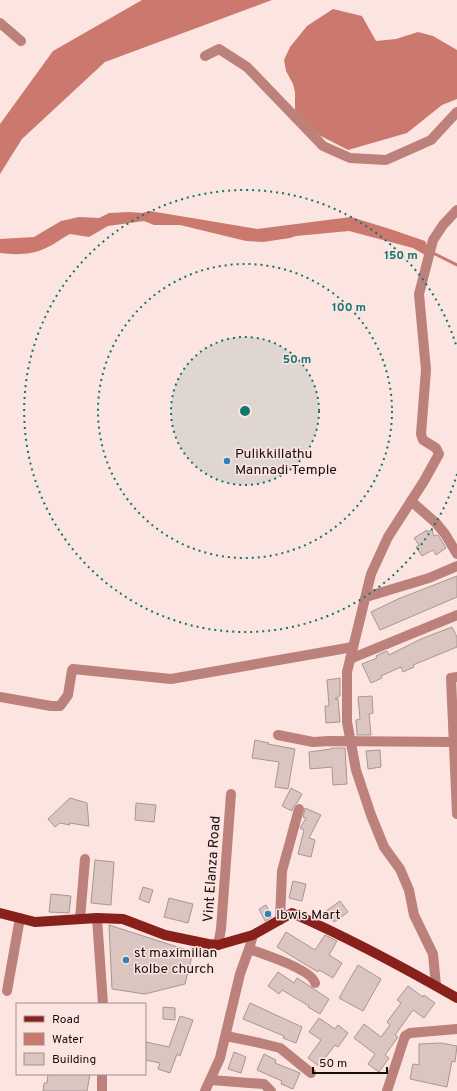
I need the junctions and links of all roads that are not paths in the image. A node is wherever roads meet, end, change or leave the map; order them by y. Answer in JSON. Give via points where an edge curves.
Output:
{"nodes":[{"id":1,"x":2,"y":28,"type":"edge"},
{"id":2,"x":21,"y":41,"type":"dead end"},
{"id":3,"x":205,"y":56,"type":"dead end"},
{"id":4,"x":457,"y":112,"type":"edge"},
{"id":5,"x":457,"y":210,"type":"edge"},
{"id":6,"x":410,"y":501,"type":"junction"},
{"id":7,"x":457,"y":554,"type":"edge"},
{"id":8,"x":457,"y":566,"type":"edge"},
{"id":9,"x":366,"y":597,"type":"junction"},
{"id":10,"x":457,"y":615,"type":"edge"},
{"id":11,"x":353,"y":647,"type":"junction"},
{"id":12,"x":350,"y":659,"type":"junction"},
{"id":13,"x":457,"y":677,"type":"edge"},
{"id":14,"x":0,"y":697,"type":"edge"},
{"id":15,"x":278,"y":735,"type":"dead end"},
{"id":16,"x":352,"y":742,"type":"junction"},
{"id":17,"x":454,"y":742,"type":"junction"},
{"id":18,"x":231,"y":794,"type":"dead end"},
{"id":19,"x":299,"y":809,"type":"dead end"},
{"id":20,"x":457,"y":814,"type":"edge"},
{"id":21,"x":85,"y":859,"type":"dead end"},
{"id":22,"x":0,"y":913,"type":"edge"},
{"id":23,"x":20,"y":918,"type":"junction"},
{"id":24,"x":97,"y":918,"type":"junction"},
{"id":25,"x":80,"y":919,"type":"junction"},
{"id":26,"x":280,"y":920,"type":"junction"},
{"id":27,"x":253,"y":935,"type":"junction"},
{"id":28,"x":218,"y":945,"type":"junction"},
{"id":29,"x":249,"y":949,"type":"junction"},
{"id":30,"x":315,"y":983,"type":"dead end"},
{"id":31,"x":436,"y":986,"type":"junction"},
{"id":32,"x":7,"y":991,"type":"dead end"},
{"id":33,"x":457,"y":998,"type":"edge"},
{"id":34,"x":103,"y":1003,"type":"edge"},
{"id":35,"x":457,"y":1029,"type":"edge"},
{"id":36,"x":226,"y":1036,"type":"junction"},
{"id":37,"x":311,"y":1074,"type":"dead end"},
{"id":38,"x":102,"y":1075,"type":"edge"},
{"id":39,"x":211,"y":1080,"type":"junction"},
{"id":40,"x":102,"y":1091,"type":"edge"},
{"id":41,"x":205,"y":1091,"type":"edge"},
{"id":42,"x":271,"y":1091,"type":"edge"},
{"id":43,"x":387,"y":1091,"type":"edge"}],
"edges":[{"from":1,"to":2,"type":"street"},
{"from":3,"to":4,"type":"street","via":[[219,49],[247,67],[323,146],[350,158],[386,160],[431,140]]},
{"from":5,"to":6,"type":"street","via":[[433,240],[419,294],[426,370],[421,434],[423,440],[436,448],[439,454]]},
{"from":6,"to":7,"type":"street","via":[[436,523]]},
{"from":6,"to":9,"type":"street","via":[[388,537],[371,574]]},
{"from":8,"to":9,"type":"street","via":[[429,578]]},
{"from":9,"to":11,"type":"street"},
{"from":10,"to":12,"type":"street"},
{"from":11,"to":12,"type":"street"},
{"from":11,"to":14,"type":"street","via":[[171,679],[74,669],[68,695],[60,706]]},
{"from":12,"to":16,"type":"street","via":[[347,672],[347,722]]},
{"from":13,"to":17,"type":"street","via":[[451,678]]},
{"from":15,"to":16,"type":"street","via":[[313,742]]},
{"from":16,"to":17,"type":"street"},
{"from":16,"to":31,"type":"street","via":[[356,770],[371,815],[384,847],[400,870],[409,890],[414,915],[433,954]]},
{"from":17,"to":20,"type":"street"},
{"from":18,"to":28,"type":"street","name":"Vint Elanza Road"},
{"from":19,"to":26,"type":"street","via":[[282,872]]},
{"from":21,"to":25,"type":"street"},
{"from":22,"to":23,"type":"main road"},
{"from":23,"to":25,"type":"main road","via":[[35,922]]},
{"from":23,"to":32,"type":"street"},
{"from":24,"to":25,"type":"main road"},
{"from":24,"to":28,"type":"main road","via":[[123,919],[165,935]]},
{"from":24,"to":34,"type":"street"},
{"from":26,"to":27,"type":"main road"},
{"from":26,"to":31,"type":"main road","via":[[292,913],[386,958]]},
{"from":27,"to":28,"type":"main road"},
{"from":27,"to":29,"type":"street"},
{"from":29,"to":30,"type":"street","via":[[303,970],[314,978]]},
{"from":29,"to":36,"type":"street","via":[[240,974]]},
{"from":31,"to":33,"type":"main road"},
{"from":35,"to":43,"type":"street","via":[[410,1033],[405,1036]]},
{"from":36,"to":37,"type":"street","via":[[280,1048]]},
{"from":36,"to":39,"type":"street"},
{"from":38,"to":40,"type":"street"},
{"from":39,"to":41,"type":"street"},
{"from":39,"to":42,"type":"street","via":[[264,1084]]}]}
